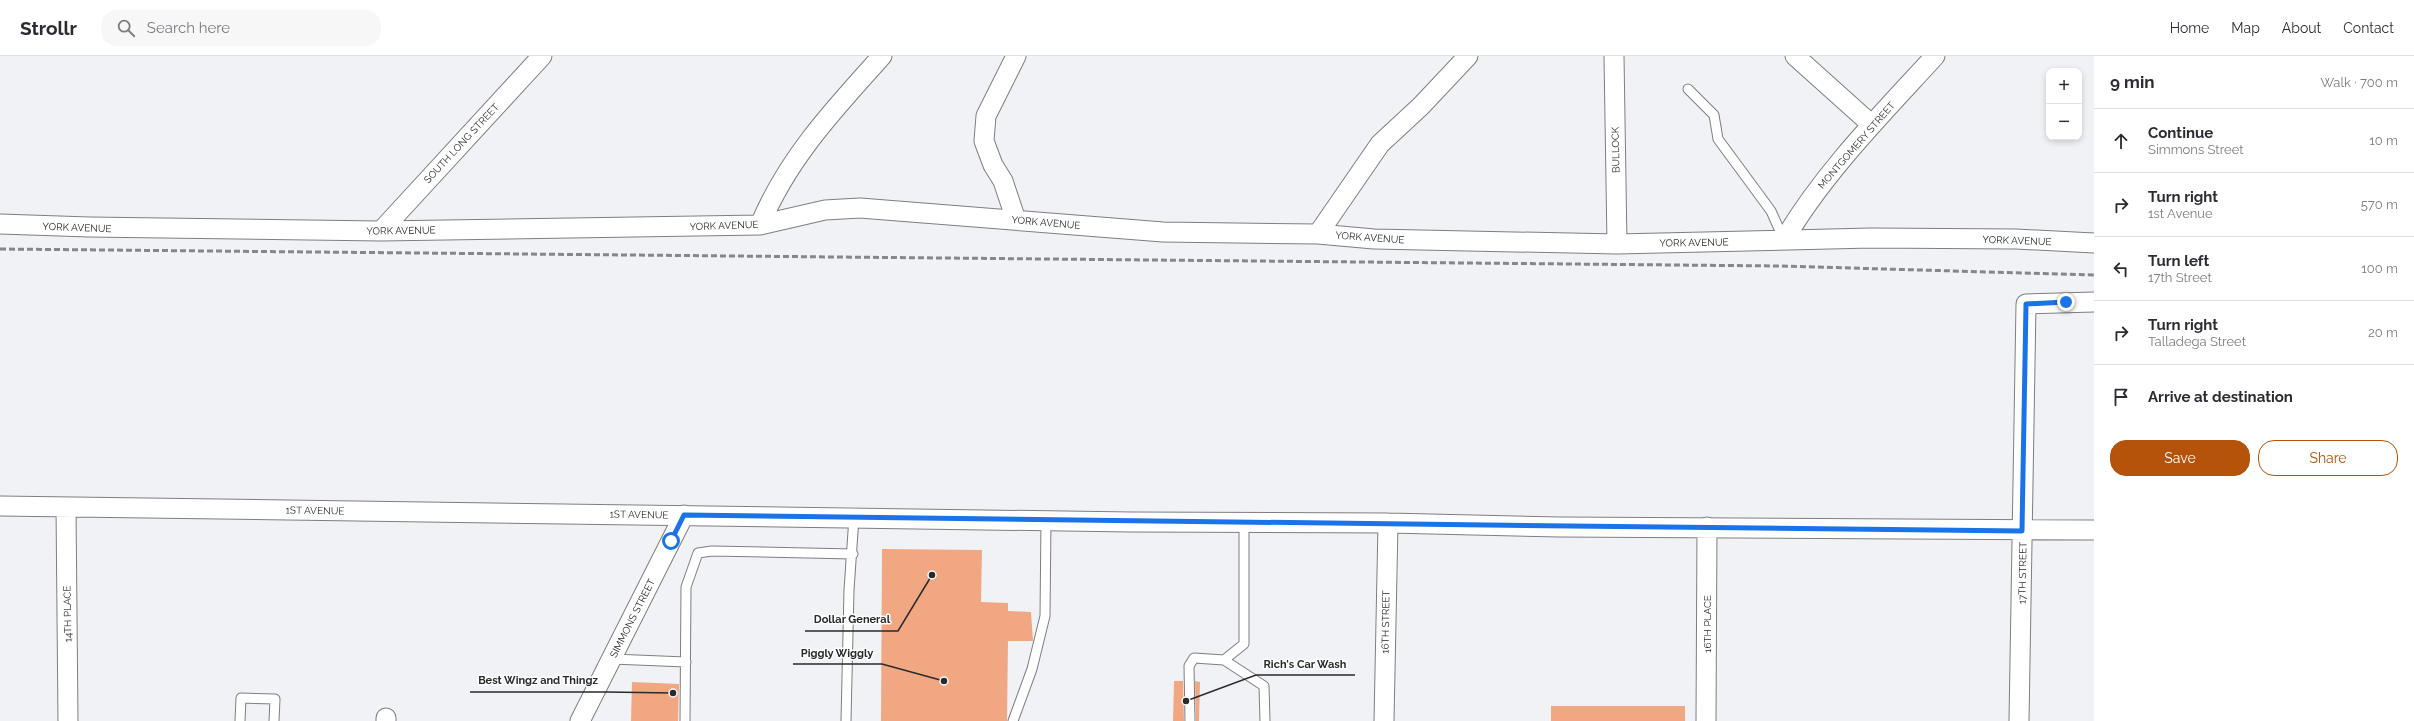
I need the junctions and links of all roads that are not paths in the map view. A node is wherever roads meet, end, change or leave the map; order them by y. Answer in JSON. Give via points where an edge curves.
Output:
{"nodes":[{"id":1,"x":542,"y":56,"type":"edge"},
{"id":2,"x":882,"y":56,"type":"edge"},
{"id":3,"x":1016,"y":56,"type":"edge"},
{"id":4,"x":1468,"y":56,"type":"edge"},
{"id":5,"x":1614,"y":56,"type":"edge"},
{"id":6,"x":1794,"y":56,"type":"edge"},
{"id":7,"x":1935,"y":56,"type":"edge"},
{"id":8,"x":1688,"y":89,"type":"dead end"},
{"id":9,"x":1872,"y":125,"type":"junction"},
{"id":10,"x":1016,"y":220,"type":"junction"},
{"id":11,"x":0,"y":224,"type":"edge"},
{"id":12,"x":760,"y":225,"type":"junction"},
{"id":13,"x":381,"y":231,"type":"junction"},
{"id":14,"x":1318,"y":234,"type":"junction"},
{"id":15,"x":1784,"y":240,"type":"junction"},
{"id":16,"x":2094,"y":243,"type":"edge"},
{"id":17,"x":1617,"y":244,"type":"junction"},
{"id":18,"x":2094,"y":302,"type":"edge"},
{"id":19,"x":0,"y":506,"type":"edge"},
{"id":20,"x":66,"y":507,"type":"junction"},
{"id":21,"x":684,"y":515,"type":"junction"},
{"id":22,"x":854,"y":517,"type":"junction"},
{"id":23,"x":1046,"y":520,"type":"junction"},
{"id":24,"x":1244,"y":522,"type":"junction"},
{"id":25,"x":1388,"y":523,"type":"junction"},
{"id":26,"x":1707,"y":527,"type":"junction"},
{"id":27,"x":2094,"y":530,"type":"edge"},
{"id":28,"x":2022,"y":531,"type":"junction"},
{"id":29,"x":853,"y":554,"type":"junction"},
{"id":30,"x":612,"y":659,"type":"junction"},
{"id":31,"x":1224,"y":660,"type":"junction"},
{"id":32,"x":686,"y":662,"type":"junction"},
{"id":33,"x":68,"y":721,"type":"edge"},
{"id":34,"x":240,"y":721,"type":"edge"},
{"id":35,"x":274,"y":721,"type":"edge"},
{"id":36,"x":580,"y":721,"type":"edge"},
{"id":37,"x":685,"y":721,"type":"edge"},
{"id":38,"x":846,"y":721,"type":"edge"},
{"id":39,"x":1013,"y":721,"type":"edge"},
{"id":40,"x":1190,"y":721,"type":"edge"},
{"id":41,"x":1265,"y":721,"type":"edge"},
{"id":42,"x":1384,"y":721,"type":"edge"},
{"id":43,"x":1706,"y":721,"type":"edge"},
{"id":44,"x":2019,"y":721,"type":"edge"}],
"edges":[{"from":1,"to":13,"type":"street","name":"SOUTH LONG STREET"},
{"from":2,"to":12,"type":"street","via":[[837,105],[799,154],[771,197]]},
{"from":3,"to":10,"type":"street","via":[[986,116],[984,141],[993,165],[1003,181]]},
{"from":4,"to":14,"type":"street","via":[[1421,106],[1380,144]]},
{"from":5,"to":17,"type":"street","name":"BULLOCK"},
{"from":6,"to":9,"type":"street"},
{"from":7,"to":9,"type":"street","name":"MONTGOMERY STREET"},
{"from":8,"to":15,"type":"lane","via":[[1714,115],[1718,139],[1771,211]]},
{"from":9,"to":15,"type":"street","name":"MONTGOMERY STREET","via":[[1803,208]]},
{"from":10,"to":12,"type":"street","name":"YORK AVENUE","via":[[860,208],[825,210]]},
{"from":10,"to":14,"type":"street","name":"YORK AVENUE","via":[[1162,232]]},
{"from":11,"to":13,"type":"street","name":"YORK AVENUE"},
{"from":12,"to":13,"type":"street","name":"YORK AVENUE"},
{"from":14,"to":17,"type":"street","name":"YORK AVENUE","via":[[1374,239]]},
{"from":15,"to":16,"type":"street","name":"YORK AVENUE","via":[[2016,239]]},
{"from":15,"to":17,"type":"street","name":"YORK AVENUE"},
{"from":18,"to":28,"type":"street","name":"17TH STREET","via":[[2026,304]]},
{"from":19,"to":20,"type":"street","name":"1ST AVENUE"},
{"from":20,"to":21,"type":"street","name":"1ST AVENUE"},
{"from":20,"to":33,"type":"street","name":"14TH PLACE"},
{"from":21,"to":22,"type":"street","name":"1ST AVENUE"},
{"from":21,"to":30,"type":"street","name":"SIMMONS STREET"},
{"from":22,"to":23,"type":"street","name":"1ST AVENUE"},
{"from":22,"to":29,"type":"lane"},
{"from":23,"to":24,"type":"street","name":"1ST AVENUE"},
{"from":23,"to":39,"type":"lane","via":[[1045,616],[1032,669]]},
{"from":24,"to":25,"type":"street","name":"1ST AVENUE"},
{"from":24,"to":31,"type":"lane","via":[[1244,644]]},
{"from":25,"to":26,"type":"street","name":"1ST AVENUE"},
{"from":25,"to":42,"type":"street","name":"16TH STREET"},
{"from":26,"to":28,"type":"street","name":"1ST AVENUE"},
{"from":26,"to":43,"type":"street","name":"16TH PLACE"},
{"from":27,"to":28,"type":"street","name":"1ST AVENUE"},
{"from":28,"to":44,"type":"street","name":"17TH STREET"},
{"from":29,"to":32,"type":"lane","via":[[712,551],[698,553],[686,587]]},
{"from":29,"to":38,"type":"lane","via":[[849,590]]},
{"from":30,"to":32,"type":"lane"},
{"from":30,"to":36,"type":"street","name":"SIMMONS STREET"},
{"from":31,"to":40,"type":"lane","via":[[1194,658],[1189,666]]},
{"from":31,"to":41,"type":"lane","via":[[1264,686]]},
{"from":32,"to":37,"type":"lane"},
{"from":34,"to":35,"type":"lane","via":[[241,698],[275,699]]}]}
